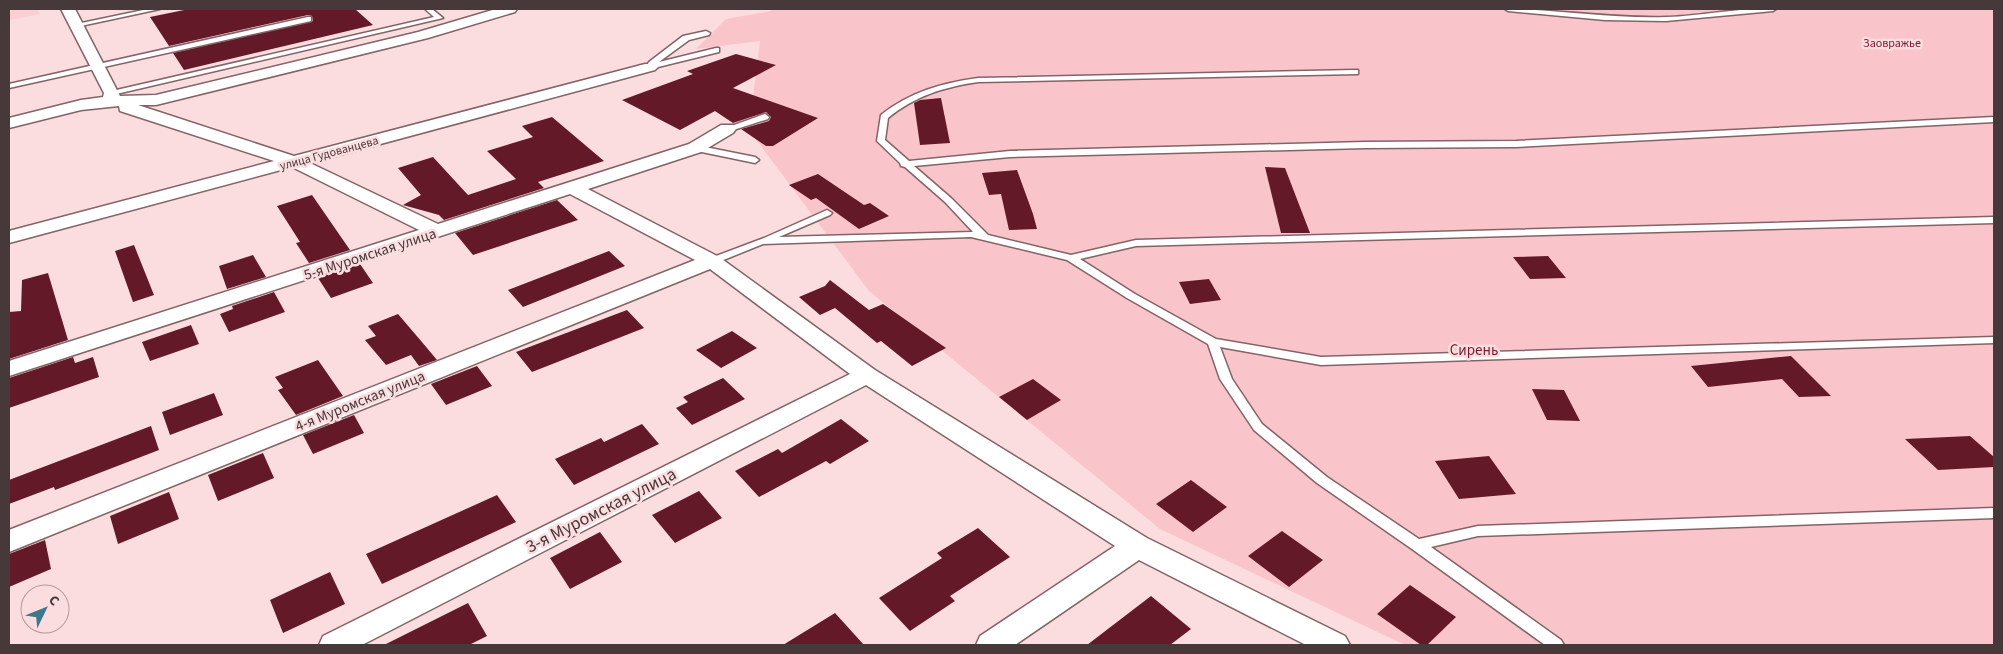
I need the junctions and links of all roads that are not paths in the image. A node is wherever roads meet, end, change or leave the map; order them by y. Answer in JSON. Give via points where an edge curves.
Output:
{"nodes":[{"id":1,"x":68,"y":9,"type":"edge"},
{"id":2,"x":157,"y":9,"type":"edge"},
{"id":3,"x":440,"y":9,"type":"edge"},
{"id":4,"x":510,"y":9,"type":"edge"},
{"id":5,"x":1508,"y":9,"type":"edge"},
{"id":6,"x":1773,"y":9,"type":"edge"},
{"id":7,"x":429,"y":10,"type":"edge"},
{"id":8,"x":308,"y":19,"type":"dead end"},
{"id":9,"x":76,"y":25,"type":"junction"},
{"id":10,"x":706,"y":34,"type":"dead end"},
{"id":11,"x":716,"y":50,"type":"dead end"},
{"id":12,"x":98,"y":66,"type":"junction"},
{"id":13,"x":650,"y":67,"type":"junction"},
{"id":14,"x":1355,"y":72,"type":"dead end"},
{"id":15,"x":9,"y":86,"type":"edge"},
{"id":16,"x":112,"y":97,"type":"junction"},
{"id":17,"x":765,"y":117,"type":"dead end"},
{"id":18,"x":1994,"y":119,"type":"edge"},
{"id":19,"x":9,"y":123,"type":"edge"},
{"id":20,"x":727,"y":129,"type":"joint"},
{"id":21,"x":695,"y":148,"type":"junction"},
{"id":22,"x":755,"y":160,"type":"dead end"},
{"id":23,"x":296,"y":162,"type":"junction"},
{"id":24,"x":904,"y":164,"type":"junction"},
{"id":25,"x":572,"y":188,"type":"junction"},
{"id":26,"x":827,"y":213,"type":"dead end"},
{"id":27,"x":1994,"y":220,"type":"edge"},
{"id":28,"x":438,"y":232,"type":"junction"},
{"id":29,"x":9,"y":237,"type":"edge"},
{"id":30,"x":984,"y":237,"type":"junction"},
{"id":31,"x":761,"y":241,"type":"junction"},
{"id":32,"x":1071,"y":258,"type":"junction"},
{"id":33,"x":712,"y":261,"type":"junction"},
{"id":34,"x":1994,"y":340,"type":"edge"},
{"id":35,"x":1213,"y":342,"type":"junction"},
{"id":36,"x":9,"y":369,"type":"edge"},
{"id":37,"x":867,"y":375,"type":"junction"},
{"id":38,"x":1994,"y":513,"type":"edge"},
{"id":39,"x":9,"y":541,"type":"edge"},
{"id":40,"x":1417,"y":545,"type":"junction"},
{"id":41,"x":1137,"y":546,"type":"junction"},
{"id":42,"x":334,"y":645,"type":"edge"},
{"id":43,"x":991,"y":645,"type":"edge"},
{"id":44,"x":1334,"y":645,"type":"edge"},
{"id":45,"x":1556,"y":645,"type":"edge"}],
"edges":[{"from":1,"to":9,"type":"street"},
{"from":2,"to":9,"type":"lane"},
{"from":3,"to":7,"type":"lane"},
{"from":4,"to":16,"type":"street","via":[[423,35],[156,100]]},
{"from":5,"to":6,"type":"lane","via":[[1605,18],[1666,19]]},
{"from":7,"to":16,"type":"lane","via":[[439,18]]},
{"from":8,"to":12,"type":"lane"},
{"from":9,"to":12,"type":"street"},
{"from":10,"to":13,"type":"lane","via":[[686,38]]},
{"from":11,"to":13,"type":"lane"},
{"from":12,"to":15,"type":"lane"},
{"from":12,"to":16,"type":"street"},
{"from":13,"to":23,"type":"street","name":"улица Гудованцева"},
{"from":14,"to":24,"type":"lane","via":[[948,83],[893,109],[884,117],[881,141]]},
{"from":16,"to":19,"type":"street"},
{"from":16,"to":23,"type":"street"},
{"from":17,"to":20,"type":"lane"},
{"from":18,"to":24,"type":"lane","via":[[1516,144],[1010,154]]},
{"from":20,"to":21,"type":"street","name":"5-я Муромская улица"},
{"from":21,"to":22,"type":"lane"},
{"from":21,"to":25,"type":"street","name":"5-я Муромская улица"},
{"from":23,"to":28,"type":"street"},
{"from":23,"to":29,"type":"street","name":"улица Гудованцева"},
{"from":24,"to":30,"type":"lane","via":[[948,200]]},
{"from":25,"to":28,"type":"street","name":"5-я Муромская улица"},
{"from":25,"to":33,"type":"street"},
{"from":26,"to":31,"type":"lane"},
{"from":27,"to":32,"type":"lane","via":[[1136,243]]},
{"from":28,"to":36,"type":"street","name":"5-я Муромская улица"},
{"from":30,"to":31,"type":"lane","via":[[970,234]]},
{"from":30,"to":32,"type":"lane"},
{"from":31,"to":33,"type":"lane"},
{"from":32,"to":35,"type":"lane","via":[[1130,296]]},
{"from":33,"to":37,"type":"street"},
{"from":33,"to":39,"type":"street","name":"4-я Муромская улица"},
{"from":34,"to":35,"type":"lane","via":[[1321,361]]},
{"from":35,"to":40,"type":"lane","via":[[1226,379],[1258,427],[1322,480]]},
{"from":37,"to":41,"type":"street"},
{"from":37,"to":42,"type":"street","name":"3-я Муромская улица"},
{"from":38,"to":40,"type":"lane","via":[[1478,531]]},
{"from":40,"to":45,"type":"lane"},
{"from":41,"to":43,"type":"street"},
{"from":41,"to":44,"type":"street"}]}
